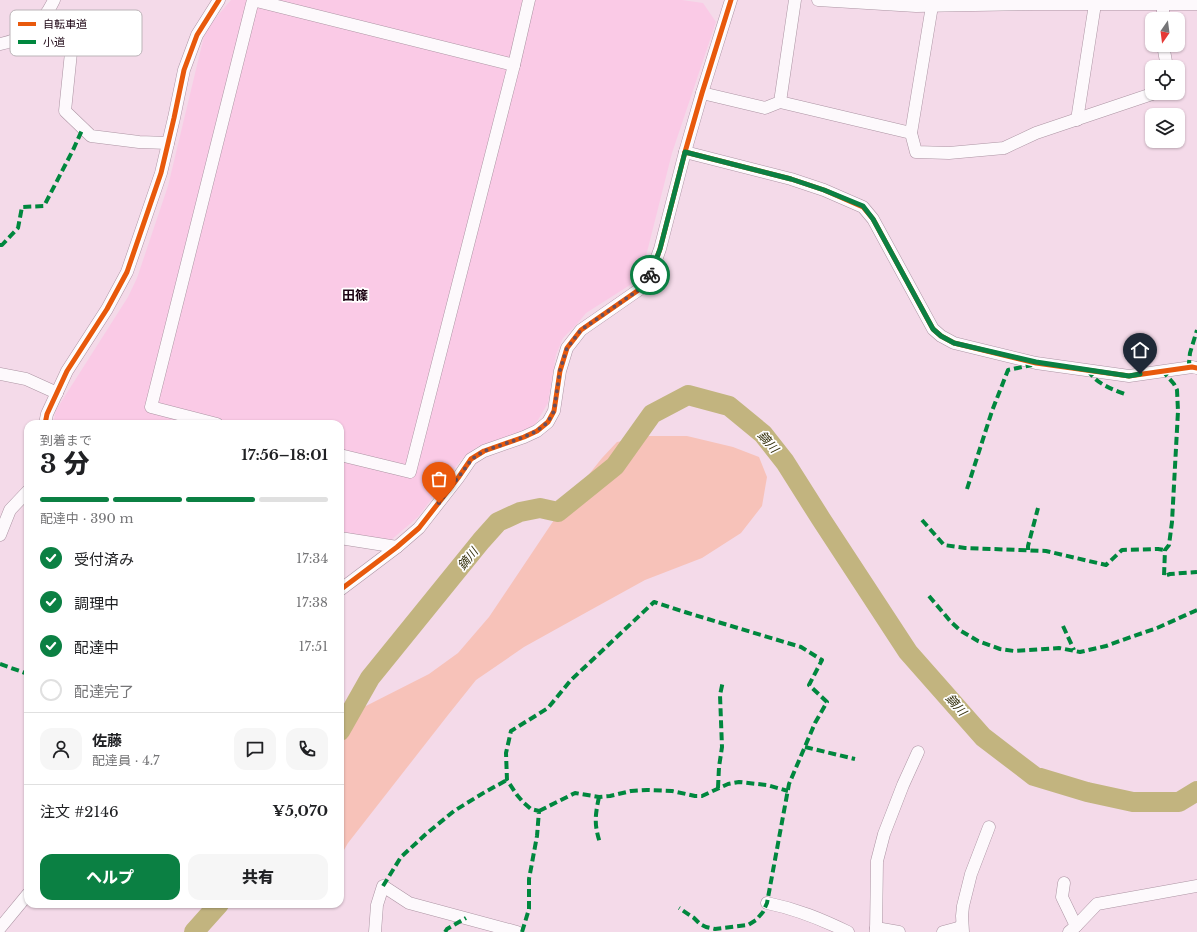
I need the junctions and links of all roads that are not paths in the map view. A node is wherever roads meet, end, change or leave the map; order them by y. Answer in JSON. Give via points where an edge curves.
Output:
{"nodes":[{"id":1,"x":54,"y":0,"type":"edge"},
{"id":2,"x":219,"y":0,"type":"edge"},
{"id":3,"x":529,"y":0,"type":"edge"},
{"id":4,"x":731,"y":0,"type":"edge"},
{"id":5,"x":795,"y":0,"type":"edge"},
{"id":6,"x":818,"y":0,"type":"edge"},
{"id":7,"x":1034,"y":2,"type":"edge"},
{"id":8,"x":1095,"y":4,"type":"junction"},
{"id":9,"x":1163,"y":4,"type":"junction"},
{"id":10,"x":1197,"y":4,"type":"edge"},
{"id":11,"x":932,"y":6,"type":"junction"},
{"id":12,"x":49,"y":10,"type":"edge"},
{"id":13,"x":1163,"y":12,"type":"edge"},
{"id":14,"x":10,"y":42,"type":"edge"},
{"id":15,"x":0,"y":44,"type":"edge"},
{"id":16,"x":70,"y":56,"type":"edge"},
{"id":17,"x":514,"y":65,"type":"junction"},
{"id":18,"x":702,"y":93,"type":"junction"},
{"id":19,"x":1145,"y":96,"type":"edge"},
{"id":20,"x":780,"y":102,"type":"junction"},
{"id":21,"x":1077,"y":120,"type":"junction"},
{"id":22,"x":910,"y":133,"type":"junction"},
{"id":23,"x":168,"y":143,"type":"junction"},
{"id":24,"x":685,"y":152,"type":"junction"},
{"id":25,"x":1197,"y":368,"type":"edge"},
{"id":26,"x":0,"y":374,"type":"edge"},
{"id":27,"x":57,"y":393,"type":"junction"},
{"id":28,"x":45,"y":420,"type":"edge"},
{"id":29,"x":202,"y":420,"type":"edge"},
{"id":30,"x":344,"y":456,"type":"edge"},
{"id":31,"x":24,"y":496,"type":"edge"},
{"id":32,"x":0,"y":535,"type":"edge"},
{"id":33,"x":344,"y":539,"type":"edge"},
{"id":34,"x":397,"y":547,"type":"junction"},
{"id":35,"x":344,"y":587,"type":"edge"},
{"id":36,"x":918,"y":752,"type":"dead end"},
{"id":37,"x":989,"y":827,"type":"dead end"},
{"id":38,"x":1064,"y":883,"type":"dead end"},
{"id":39,"x":1197,"y":886,"type":"edge"},
{"id":40,"x":24,"y":899,"type":"edge"},
{"id":41,"x":767,"y":903,"type":"dead end"},
{"id":42,"x":0,"y":928,"type":"edge"},
{"id":43,"x":963,"y":928,"type":"edge"},
{"id":44,"x":1072,"y":929,"type":"edge"},
{"id":45,"x":876,"y":930,"type":"edge"},
{"id":46,"x":375,"y":932,"type":"edge"},
{"id":47,"x":517,"y":932,"type":"edge"},
{"id":48,"x":848,"y":932,"type":"edge"},
{"id":49,"x":899,"y":932,"type":"edge"},
{"id":50,"x":943,"y":932,"type":"edge"}],
"edges":[{"from":1,"to":12,"type":"street"},
{"from":2,"to":23,"type":"street","via":[[197,35],[184,70]]},
{"from":3,"to":17,"type":"street"},
{"from":4,"to":18,"type":"street"},
{"from":5,"to":20,"type":"street"},
{"from":6,"to":11,"type":"street"},
{"from":7,"to":8,"type":"street"},
{"from":7,"to":11,"type":"street"},
{"from":8,"to":9,"type":"street"},
{"from":8,"to":21,"type":"street"},
{"from":9,"to":10,"type":"street"},
{"from":9,"to":13,"type":"street"},
{"from":11,"to":22,"type":"street"},
{"from":14,"to":15,"type":"street"},
{"from":16,"to":23,"type":"street","via":[[65,111],[91,136]]},
{"from":17,"to":29,"type":"street","via":[[253,0],[151,407]]},
{"from":17,"to":30,"type":"street","via":[[410,472]]},
{"from":18,"to":20,"type":"street","via":[[765,108]]},
{"from":18,"to":24,"type":"street"},
{"from":19,"to":21,"type":"street"},
{"from":20,"to":22,"type":"street"},
{"from":21,"to":22,"type":"street","via":[[1036,133],[1004,148],[949,153],[916,152]]},
{"from":23,"to":27,"type":"street","via":[[161,173],[127,272],[107,309],[67,371]]},
{"from":24,"to":25,"type":"street","via":[[797,181],[863,206],[873,219],[933,329],[954,343],[1036,362],[1129,376],[1192,366]]},
{"from":24,"to":34,"type":"street","via":[[652,271],[640,289],[581,330],[567,348],[560,370],[554,411],[548,422],[531,434],[484,451],[472,459],[419,528]]},
{"from":26,"to":27,"type":"street","via":[[26,379]]},
{"from":27,"to":28,"type":"street"},
{"from":31,"to":32,"type":"street","via":[[10,510]]},
{"from":33,"to":34,"type":"street"},
{"from":34,"to":35,"type":"street"},
{"from":36,"to":45,"type":"street","via":[[884,834],[877,861]]},
{"from":37,"to":43,"type":"street","via":[[971,874],[963,906]]},
{"from":38,"to":44,"type":"street","via":[[1062,897]]},
{"from":39,"to":44,"type":"street","via":[[1097,904]]},
{"from":40,"to":42,"type":"street"},
{"from":41,"to":48,"type":"street","via":[[812,916]]},
{"from":43,"to":50,"type":"street"},
{"from":45,"to":49,"type":"street"},
{"from":46,"to":47,"type":"street","via":[[376,905],[383,886],[409,903]]}]}
